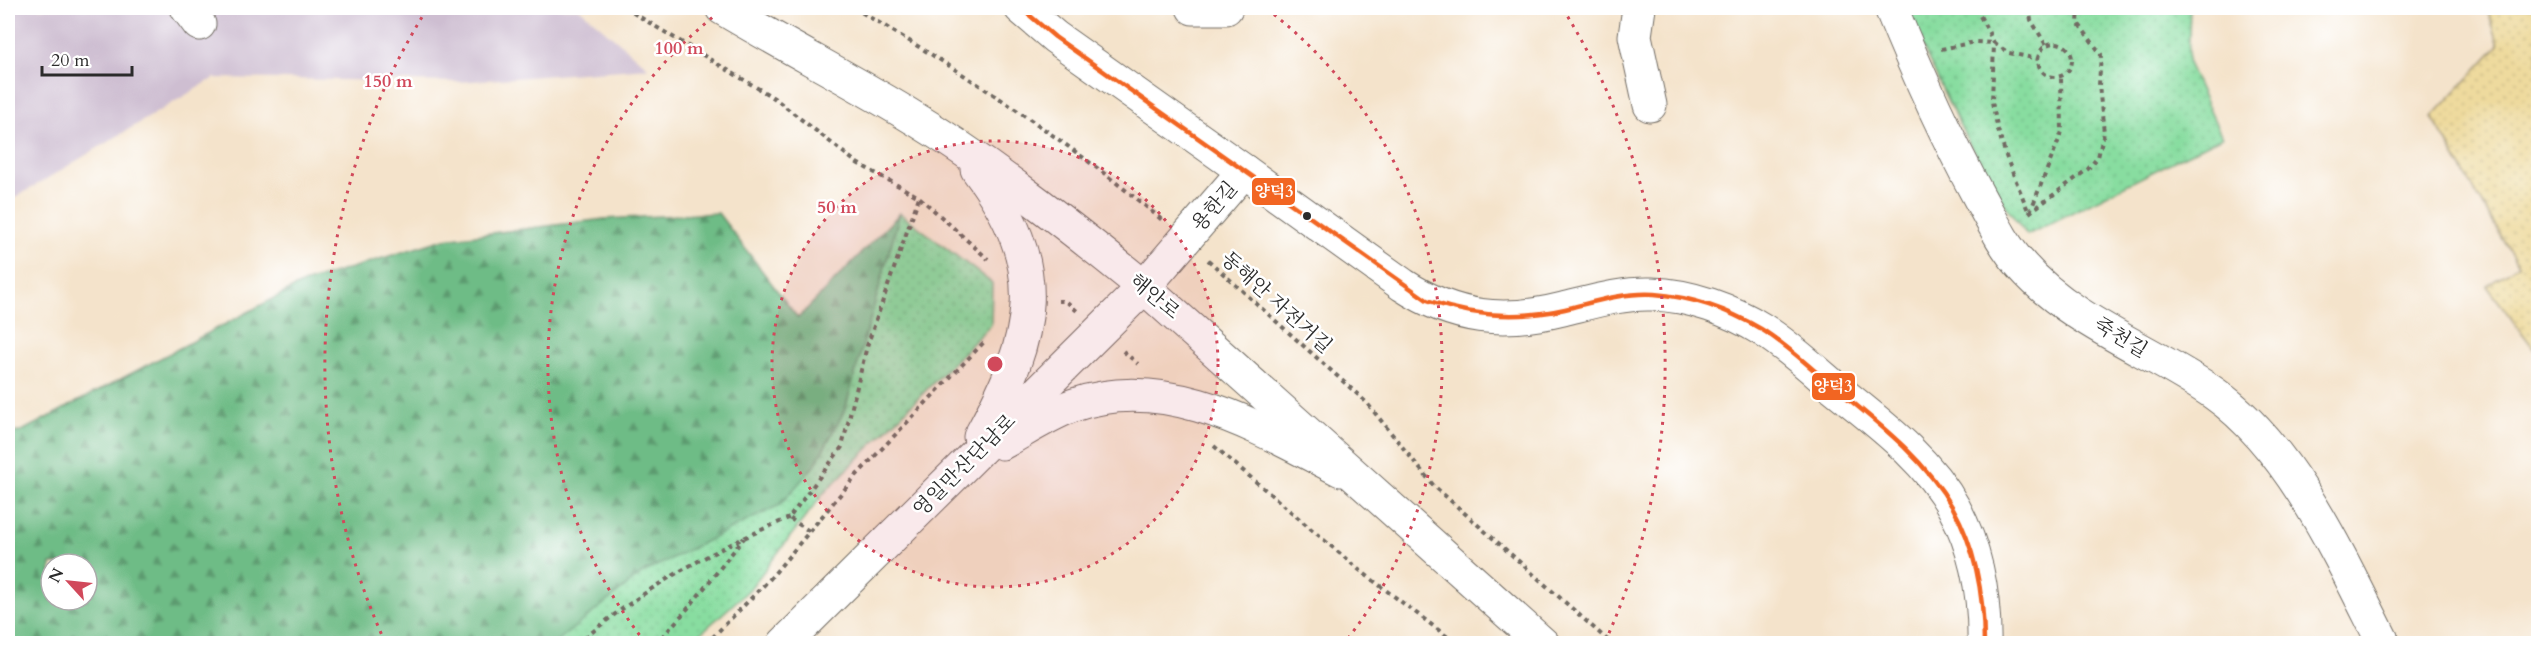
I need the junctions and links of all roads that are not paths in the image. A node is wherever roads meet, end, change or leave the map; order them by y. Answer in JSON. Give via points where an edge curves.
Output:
{"nodes":[{"id":1,"x":722,"y":8,"type":"edge"},
{"id":2,"x":1021,"y":8,"type":"edge"},
{"id":3,"x":1193,"y":8,"type":"edge"},
{"id":4,"x":1226,"y":8,"type":"edge"},
{"id":5,"x":1639,"y":8,"type":"edge"},
{"id":6,"x":1891,"y":8,"type":"edge"},
{"id":7,"x":1650,"y":105,"type":"dead end"},
{"id":8,"x":963,"y":151,"type":"junction"},
{"id":9,"x":1244,"y":171,"type":"junction"},
{"id":10,"x":1144,"y":287,"type":"junction"},
{"id":11,"x":966,"y":463,"type":"junction"},
{"id":12,"x":1361,"y":480,"type":"junction"},
{"id":13,"x":784,"y":644,"type":"edge"},
{"id":14,"x":1543,"y":644,"type":"edge"},
{"id":15,"x":1984,"y":644,"type":"edge"},
{"id":16,"x":2384,"y":644,"type":"edge"}],
"edges":[{"from":1,"to":8,"type":"street","name":"해안로","via":[[905,113]]},
{"from":2,"to":9,"type":"street","name":"용한길","via":[[1055,37]]},
{"from":3,"to":4,"type":"street"},
{"from":5,"to":7,"type":"street","via":[[1635,36]]},
{"from":6,"to":16,"type":"street","name":"죽천길","via":[[1970,181],[2008,249],[2037,282],[2060,300],[2216,394],[2236,411],[2301,488]]},
{"from":8,"to":10,"type":"street","name":"해안로","via":[[1018,188]]},
{"from":8,"to":11,"type":"street","via":[[997,196],[1017,235],[1026,268],[1028,299],[1026,327],[1016,358],[996,407]]},
{"from":9,"to":10,"type":"street","name":"용한길"},
{"from":9,"to":15,"type":"street","via":[[1403,285],[1450,310],[1476,316],[1531,315],[1652,294],[1707,304],[1763,330],[1885,429],[1938,483],[1958,517],[1975,564],[1985,617]]},
{"from":10,"to":11,"type":"street","name":"영일만산단남로"},
{"from":10,"to":12,"type":"street","name":"해안로"},
{"from":11,"to":12,"type":"street","via":[[1073,405],[1109,396],[1146,394],[1183,401],[1233,418]]},
{"from":11,"to":13,"type":"street","name":"영일만산단남로"},
{"from":12,"to":14,"type":"street","name":"해안로"}]}
